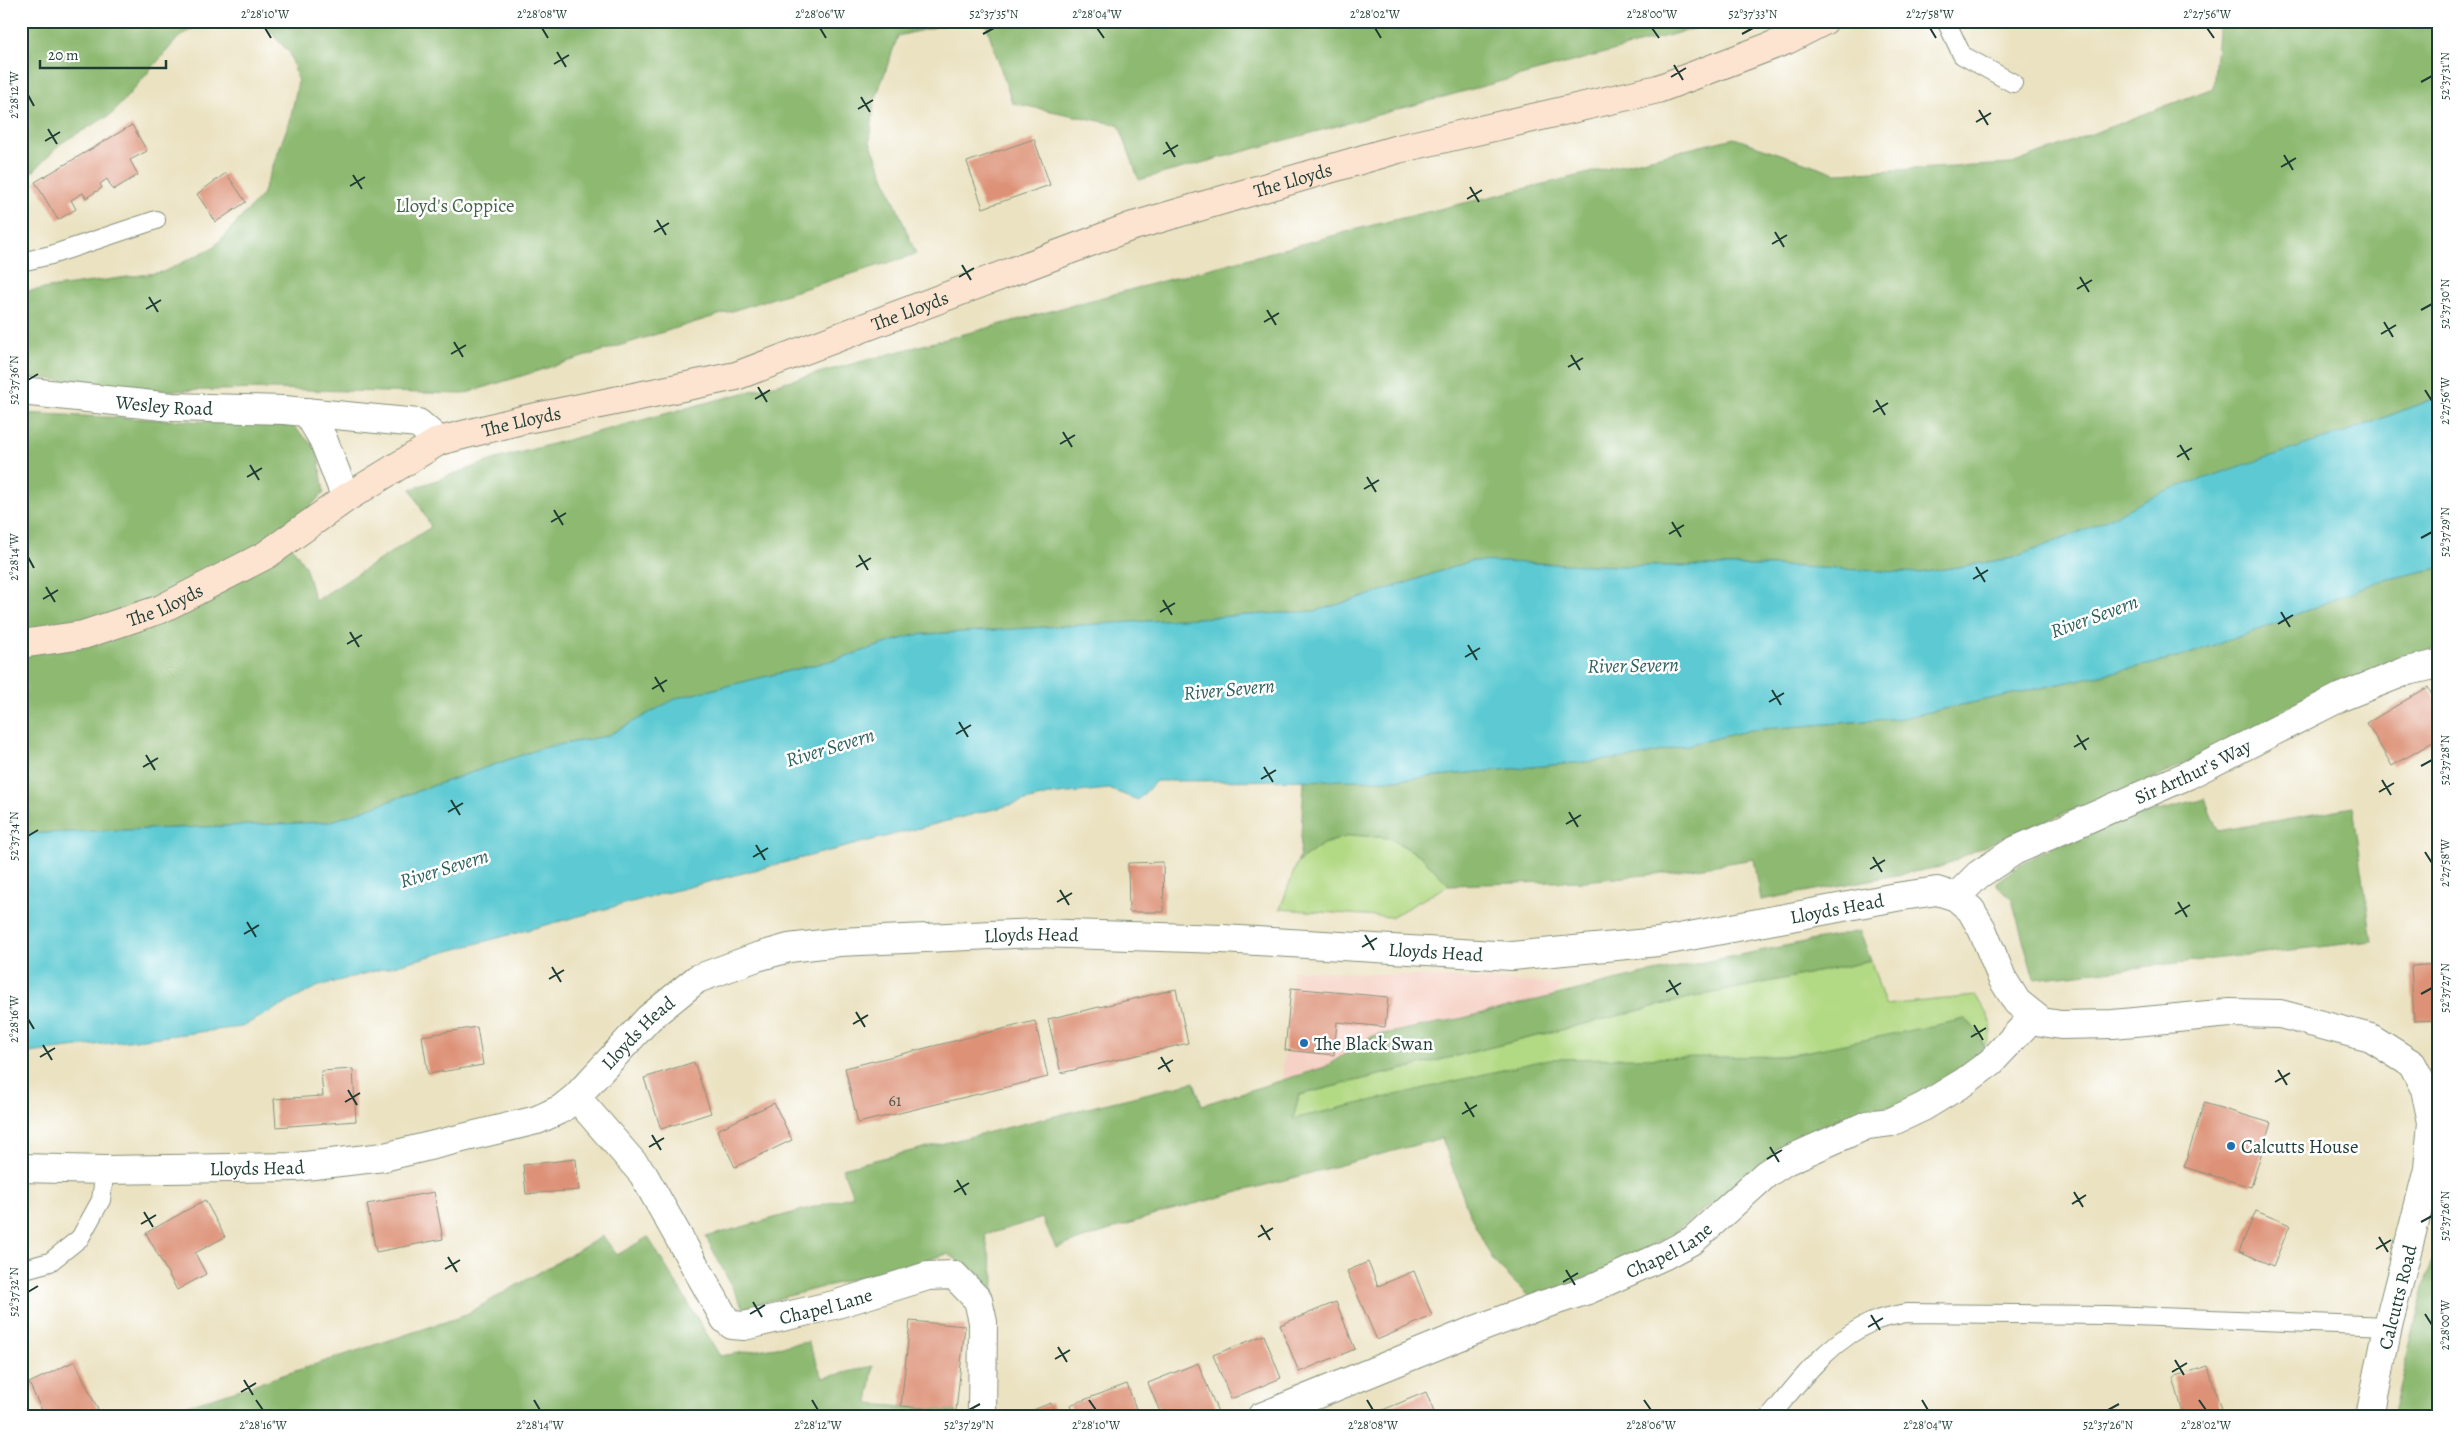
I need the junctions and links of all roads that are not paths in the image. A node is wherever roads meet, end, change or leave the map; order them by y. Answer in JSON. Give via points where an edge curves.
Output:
{"nodes":[{"id":1,"x":1824,"y":21,"type":"edge"},
{"id":2,"x":1946,"y":21,"type":"edge"},
{"id":3,"x":2013,"y":83,"type":"dead end"},
{"id":4,"x":156,"y":220,"type":"dead end"},
{"id":5,"x":21,"y":262,"type":"edge"},
{"id":6,"x":21,"y":391,"type":"edge"},
{"id":7,"x":307,"y":412,"type":"junction"},
{"id":8,"x":439,"y":440,"type":"junction"},
{"id":9,"x":346,"y":498,"type":"junction"},
{"id":10,"x":21,"y":644,"type":"edge"},
{"id":11,"x":2438,"y":664,"type":"edge"},
{"id":12,"x":1956,"y":897,"type":"junction"},
{"id":13,"x":2033,"y":1017,"type":"junction"},
{"id":14,"x":2431,"y":1088,"type":"edge"},
{"id":15,"x":576,"y":1097,"type":"junction"},
{"id":16,"x":21,"y":1168,"type":"edge"},
{"id":17,"x":104,"y":1170,"type":"junction"},
{"id":18,"x":21,"y":1270,"type":"edge"},
{"id":19,"x":2388,"y":1326,"type":"junction"},
{"id":20,"x":982,"y":1417,"type":"edge"},
{"id":21,"x":1261,"y":1417,"type":"edge"},
{"id":22,"x":1770,"y":1417,"type":"edge"},
{"id":23,"x":2370,"y":1417,"type":"edge"}],
"edges":[{"from":1,"to":8,"type":"street","name":"The Lloyds","via":[[1787,40],[1658,89],[1398,149],[1130,227],[736,376]]},
{"from":2,"to":3,"type":"lane","via":[[1962,55]]},
{"from":4,"to":5,"type":"lane"},
{"from":6,"to":7,"type":"street","name":"Wesley Road","via":[[172,407]]},
{"from":7,"to":8,"type":"street","name":"Wesley Road","via":[[418,423]]},
{"from":7,"to":9,"type":"street","via":[[323,439]]},
{"from":8,"to":9,"type":"street","name":"The Lloyds"},
{"from":9,"to":10,"type":"street","name":"The Lloyds","via":[[266,555],[162,609],[83,635]]},
{"from":11,"to":12,"type":"street","name":"Sir Arthur's Way","via":[[2404,672],[2342,697],[2188,775],[2014,851],[1978,875]]},
{"from":12,"to":13,"type":"street","via":[[1971,910],[1982,928],[2002,978],[2017,1002]]},
{"from":12,"to":15,"type":"street","name":"Lloyds Head","via":[[1936,891],[1658,942],[1512,956],[1222,939],[1037,933],[838,942],[789,948],[756,956],[698,979],[649,1018]]},
{"from":13,"to":14,"type":"street","name":"Calcutts Road","via":[[2061,1025],[2113,1024],[2230,1012],[2280,1014],[2371,1038],[2412,1064]]},
{"from":13,"to":21,"type":"street","name":"Chapel Lane","via":[[1991,1062],[1964,1082],[1891,1122],[1867,1125],[1786,1161],[1766,1174],[1693,1240],[1665,1255],[1588,1290],[1475,1330]]},
{"from":14,"to":19,"type":"street","name":"Calcutts Road","via":[[2428,1169]]},
{"from":15,"to":17,"type":"street","name":"Lloyds Head","via":[[561,1109],[537,1120],[384,1157],[296,1167]]},
{"from":15,"to":20,"type":"street","name":"Chapel Lane","via":[[643,1174],[725,1319],[732,1325],[744,1326],[834,1305],[928,1276],[954,1275],[978,1300],[984,1322]]},
{"from":16,"to":17,"type":"street","name":"Lloyds Head"},
{"from":17,"to":18,"type":"lane","via":[[101,1200],[80,1238],[50,1262]]},
{"from":19,"to":22,"type":"lane","via":[[2108,1315],[1906,1313],[1877,1320],[1842,1340],[1808,1370]]},
{"from":19,"to":23,"type":"street","name":"Calcutts Road"}]}
